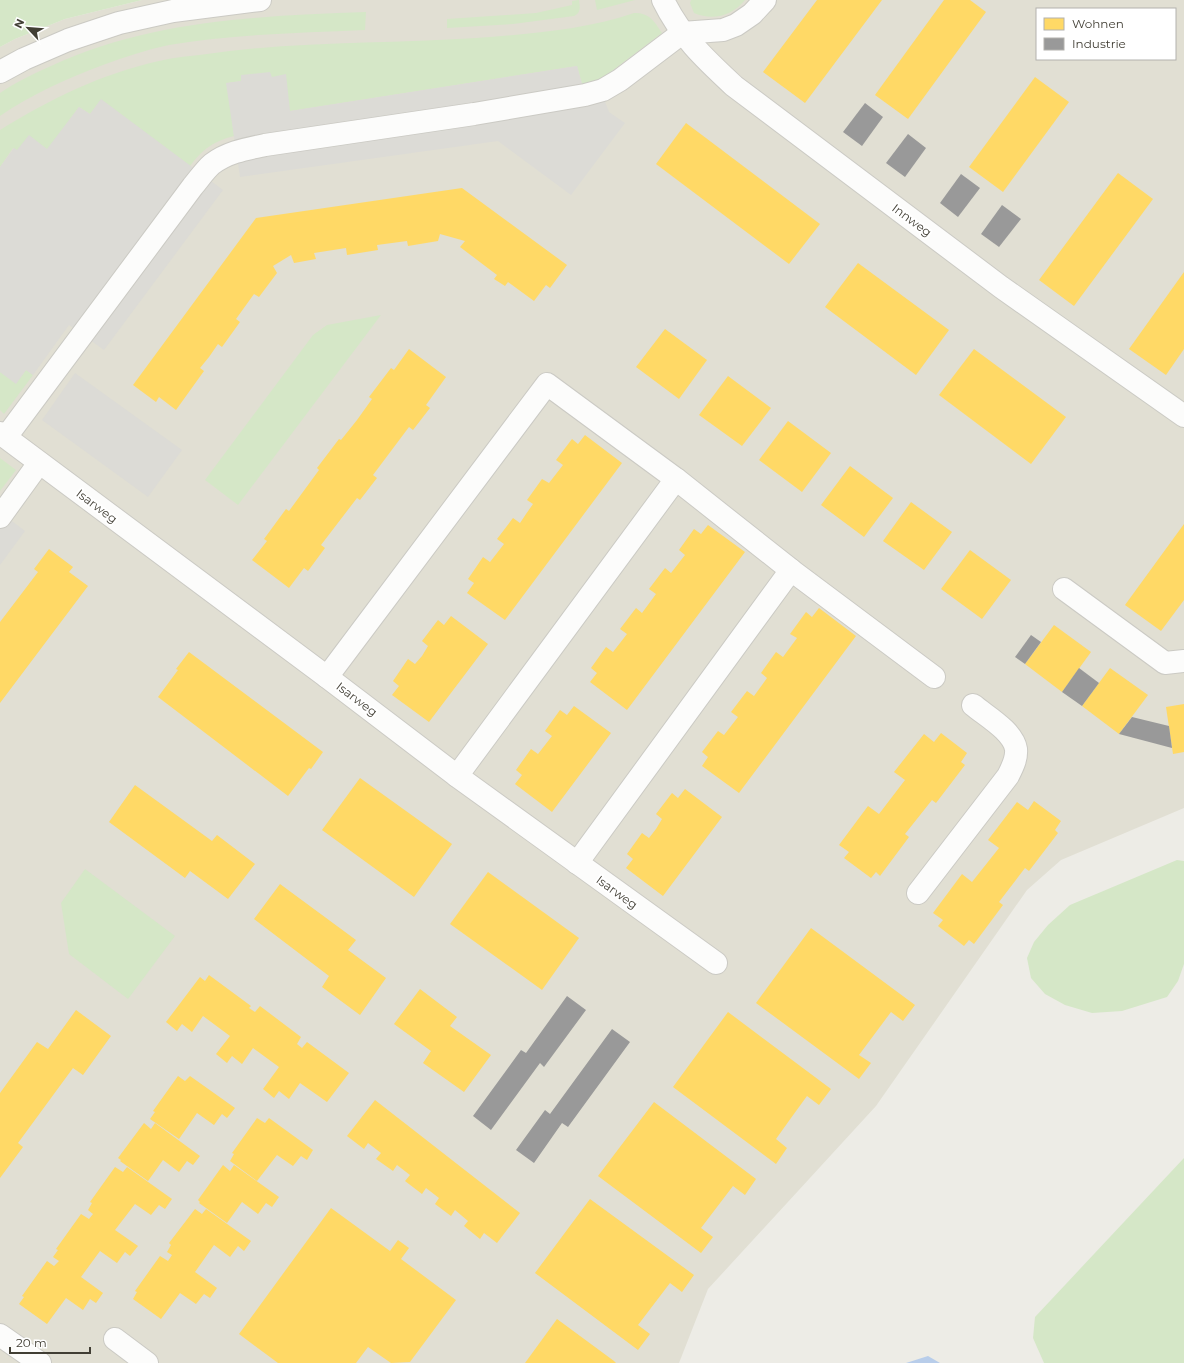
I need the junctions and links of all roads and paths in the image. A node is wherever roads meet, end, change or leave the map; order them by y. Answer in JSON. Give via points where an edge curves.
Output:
{"nodes":[{"id":1,"x":260,"y":0,"type":"edge"},
{"id":2,"x":663,"y":0,"type":"edge"},
{"id":3,"x":765,"y":0,"type":"edge"},
{"id":4,"x":682,"y":33,"type":"junction"},
{"id":5,"x":0,"y":72,"type":"edge"},
{"id":6,"x":1184,"y":416,"type":"edge"},
{"id":7,"x":3,"y":435,"type":"edge"},
{"id":8,"x":39,"y":463,"type":"junction"},
{"id":9,"x":676,"y":480,"type":"junction"},
{"id":10,"x":0,"y":517,"type":"edge"},
{"id":11,"x":791,"y":570,"type":"junction"},
{"id":12,"x":1064,"y":589,"type":"dead end"},
{"id":13,"x":1184,"y":661,"type":"edge"},
{"id":14,"x":327,"y":677,"type":"junction"},
{"id":15,"x":934,"y":677,"type":"dead end"},
{"id":16,"x":973,"y":705,"type":"dead end"},
{"id":17,"x":457,"y":776,"type":"junction"},
{"id":18,"x":577,"y":863,"type":"junction"},
{"id":19,"x":918,"y":893,"type":"dead end"},
{"id":20,"x":716,"y":963,"type":"dead end"},
{"id":21,"x":0,"y":1335,"type":"edge"},
{"id":22,"x":116,"y":1339,"type":"dead end"},
{"id":23,"x":40,"y":1363,"type":"edge"},
{"id":24,"x":148,"y":1363,"type":"edge"}],
"edges":[{"from":1,"to":5,"type":"street","via":[[173,11],[119,24],[68,40]]},
{"from":2,"to":4,"type":"street","name":"Innweg"},
{"from":3,"to":4,"type":"street","via":[[752,14],[736,25],[723,30]]},
{"from":4,"to":6,"type":"street","name":"Innweg","via":[[734,86],[1001,287]]},
{"from":4,"to":7,"type":"street","via":[[620,80],[603,90],[585,95],[231,153],[212,165],[193,186]]},
{"from":7,"to":8,"type":"street","name":"Isarweg"},
{"from":8,"to":10,"type":"street"},
{"from":8,"to":14,"type":"street","name":"Isarweg"},
{"from":9,"to":11,"type":"street"},
{"from":9,"to":14,"type":"street","via":[[547,384]]},
{"from":9,"to":17,"type":"street"},
{"from":11,"to":15,"type":"street"},
{"from":11,"to":18,"type":"street"},
{"from":12,"to":13,"type":"street","via":[[1165,663]]},
{"from":14,"to":17,"type":"street","name":"Isarweg"},
{"from":16,"to":19,"type":"street","via":[[1006,730],[1012,738],[1016,749],[1014,763],[1008,776]]},
{"from":17,"to":18,"type":"street","name":"Isarweg"},
{"from":18,"to":20,"type":"street","name":"Isarweg"},
{"from":21,"to":23,"type":"street"},
{"from":22,"to":24,"type":"street"}]}
